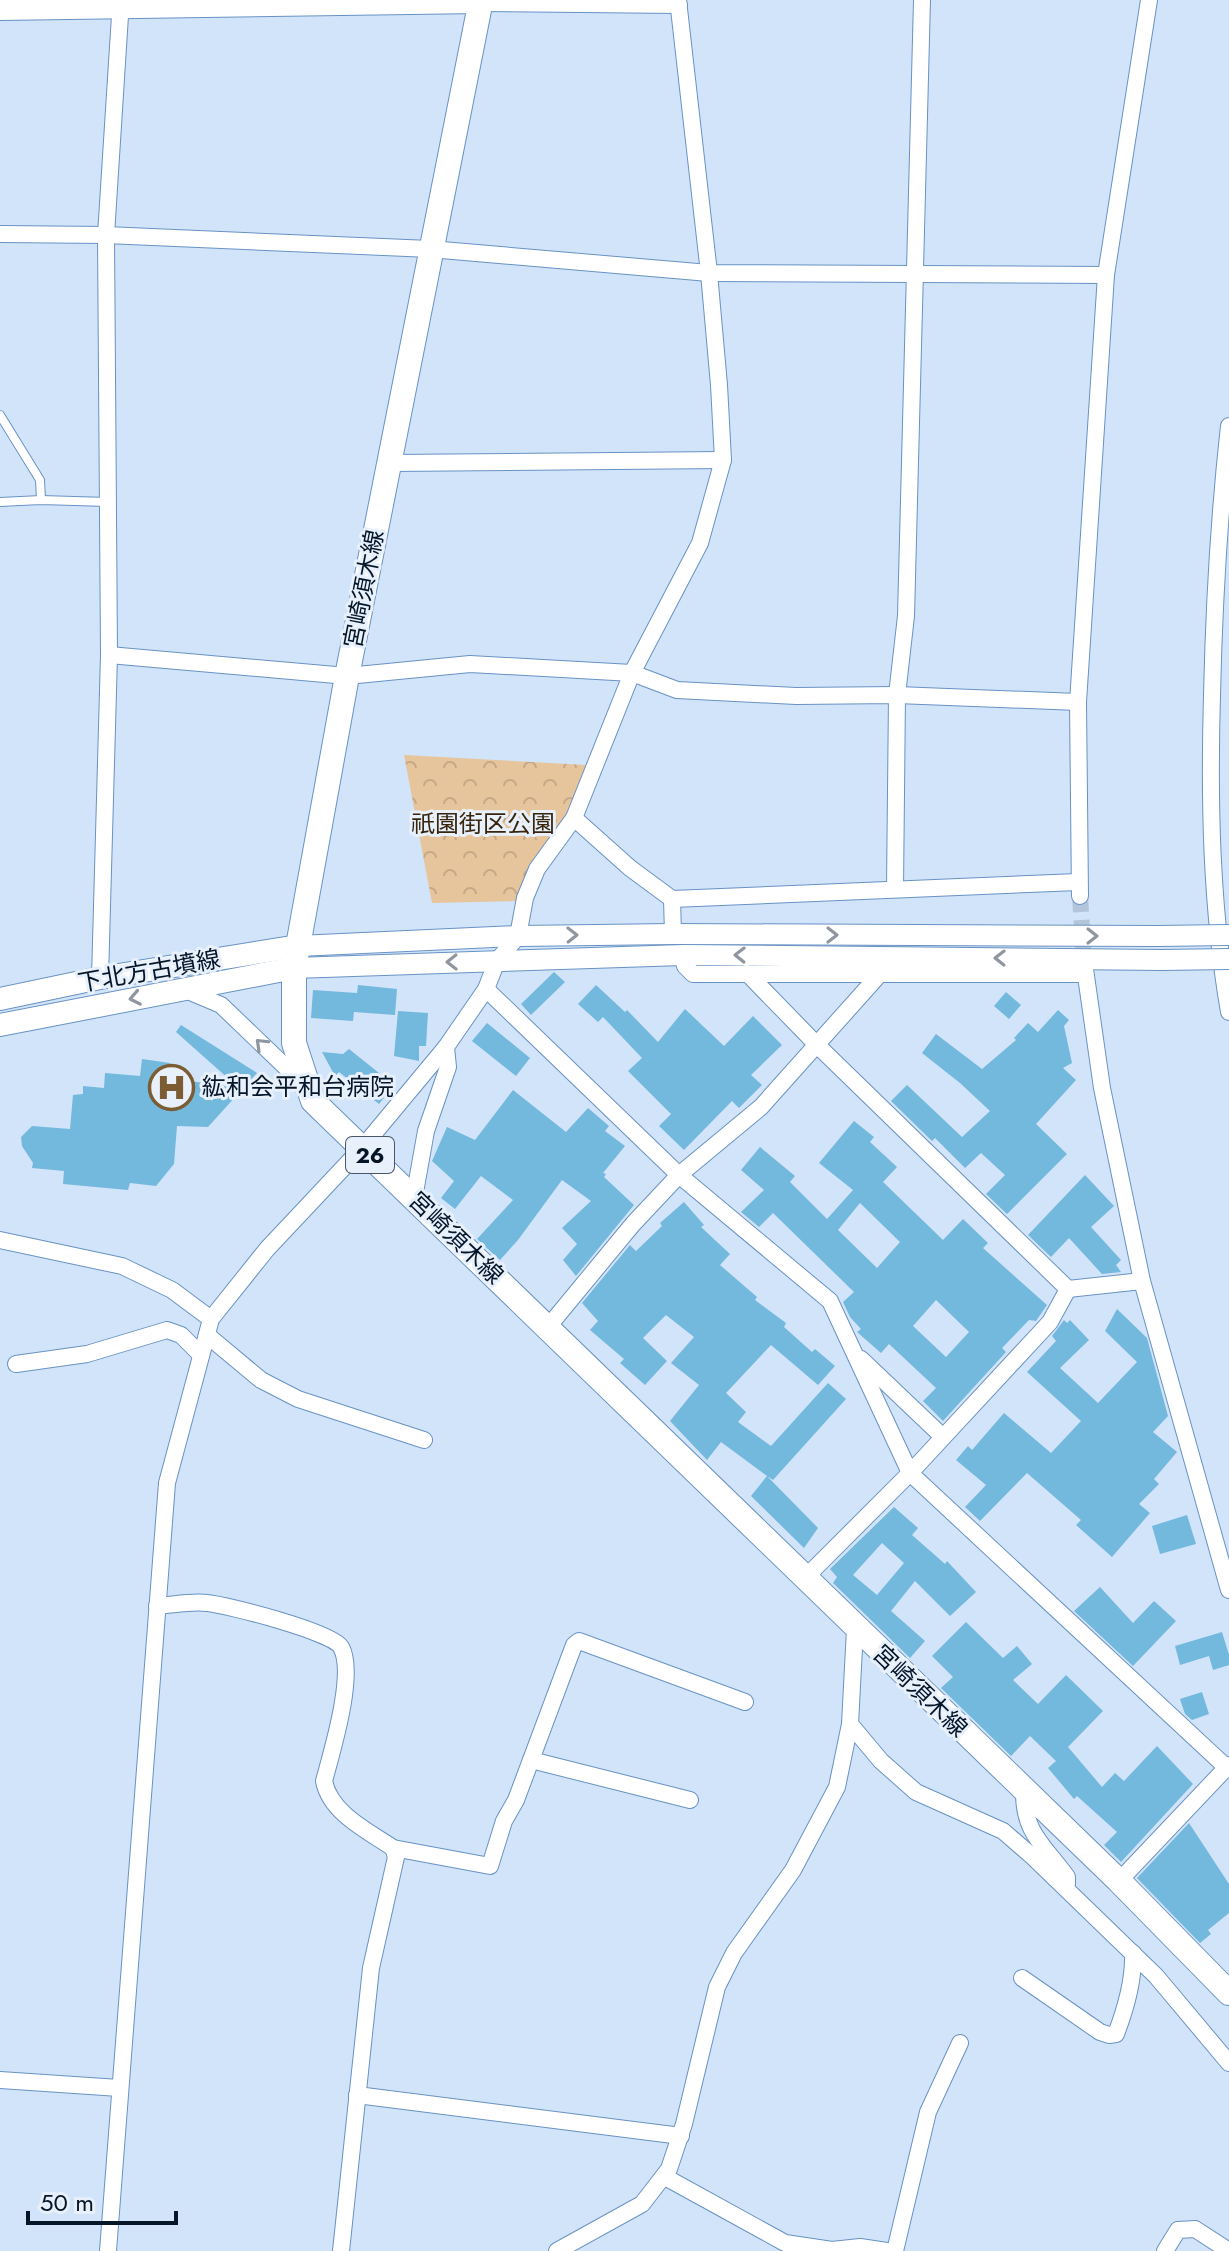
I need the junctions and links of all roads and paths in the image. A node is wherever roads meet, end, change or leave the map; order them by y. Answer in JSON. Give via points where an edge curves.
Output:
{"nodes":[{"id":1,"x":922,"y":0,"type":"edge"},
{"id":2,"x":1149,"y":0,"type":"edge"},
{"id":3,"x":481,"y":1,"type":"edge"},
{"id":4,"x":678,"y":3,"type":"edge"},
{"id":5,"x":120,"y":4,"type":"edge"},
{"id":6,"x":0,"y":10,"type":"edge"},
{"id":7,"x":0,"y":234,"type":"edge"},
{"id":8,"x":106,"y":235,"type":"junction"},
{"id":9,"x":430,"y":249,"type":"junction"},
{"id":10,"x":709,"y":273,"type":"junction"},
{"id":11,"x":913,"y":275,"type":"junction"},
{"id":12,"x":1106,"y":275,"type":"junction"},
{"id":13,"x":0,"y":415,"type":"edge"},
{"id":14,"x":1229,"y":426,"type":"edge"},
{"id":15,"x":723,"y":460,"type":"junction"},
{"id":16,"x":389,"y":463,"type":"junction"},
{"id":17,"x":41,"y":500,"type":"junction"},
{"id":18,"x":0,"y":502,"type":"edge"},
{"id":19,"x":108,"y":502,"type":"junction"},
{"id":20,"x":109,"y":655,"type":"junction"},
{"id":21,"x":632,"y":673,"type":"junction"},
{"id":22,"x":347,"y":676,"type":"junction"},
{"id":23,"x":897,"y":695,"type":"junction"},
{"id":24,"x":1078,"y":702,"type":"junction"},
{"id":25,"x":574,"y":818,"type":"junction"},
{"id":26,"x":895,"y":889,"type":"junction"},
{"id":27,"x":672,"y":899,"type":"junction"},
{"id":28,"x":673,"y":934,"type":"junction"},
{"id":29,"x":1229,"y":935,"type":"edge"},
{"id":30,"x":518,"y":936,"type":"junction"},
{"id":31,"x":683,"y":955,"type":"junction"},
{"id":32,"x":296,"y":957,"type":"junction"},
{"id":33,"x":1229,"y":959,"type":"edge"},
{"id":34,"x":497,"y":961,"type":"junction"},
{"id":35,"x":747,"y":973,"type":"junction"},
{"id":36,"x":878,"y":976,"type":"junction"},
{"id":37,"x":100,"y":978,"type":"junction"},
{"id":38,"x":182,"y":989,"type":"junction"},
{"id":39,"x":486,"y":989,"type":"junction"},
{"id":40,"x":0,"y":999,"type":"edge"},
{"id":41,"x":1229,"y":1012,"type":"edge"},
{"id":42,"x":0,"y":1025,"type":"edge"},
{"id":43,"x":817,"y":1045,"type":"junction"},
{"id":44,"x":446,"y":1047,"type":"junction"},
{"id":45,"x":313,"y":1101,"type":"junction"},
{"id":46,"x":362,"y":1148,"type":"junction"},
{"id":47,"x":679,"y":1175,"type":"junction"},
{"id":48,"x":414,"y":1198,"type":"junction"},
{"id":49,"x":0,"y":1240,"type":"edge"},
{"id":50,"x":1142,"y":1281,"type":"junction"},
{"id":51,"x":1068,"y":1289,"type":"junction"},
{"id":52,"x":209,"y":1327,"type":"junction"},
{"id":53,"x":548,"y":1327,"type":"junction"},
{"id":54,"x":854,"y":1352,"type":"junction"},
{"id":55,"x":201,"y":1355,"type":"junction"},
{"id":56,"x":16,"y":1364,"type":"dead end"},
{"id":57,"x":943,"y":1437,"type":"junction"},
{"id":58,"x":424,"y":1440,"type":"dead end"},
{"id":59,"x":910,"y":1473,"type":"junction"},
{"id":60,"x":805,"y":1578,"type":"junction"},
{"id":61,"x":1229,"y":1590,"type":"edge"},
{"id":62,"x":157,"y":1606,"type":"junction"},
{"id":63,"x":855,"y":1629,"type":"junction"},
{"id":64,"x":745,"y":1702,"type":"dead end"},
{"id":65,"x":850,"y":1724,"type":"junction"},
{"id":66,"x":531,"y":1760,"type":"junction"},
{"id":67,"x":1228,"y":1766,"type":"edge"},
{"id":68,"x":1024,"y":1790,"type":"junction"},
{"id":69,"x":690,"y":1800,"type":"dead end"},
{"id":70,"x":393,"y":1848,"type":"junction"},
{"id":71,"x":1119,"y":1881,"type":"junction"},
{"id":72,"x":1067,"y":1889,"type":"junction"},
{"id":73,"x":1133,"y":1953,"type":"junction"},
{"id":74,"x":1022,"y":1978,"type":"dead end"},
{"id":75,"x":1229,"y":1993,"type":"edge"},
{"id":76,"x":960,"y":2043,"type":"dead end"},
{"id":77,"x":1229,"y":2063,"type":"edge"},
{"id":78,"x":0,"y":2080,"type":"edge"},
{"id":79,"x":119,"y":2088,"type":"junction"},
{"id":80,"x":357,"y":2095,"type":"junction"},
{"id":81,"x":681,"y":2136,"type":"junction"},
{"id":82,"x":665,"y":2177,"type":"junction"},
{"id":83,"x":108,"y":2251,"type":"edge"},
{"id":84,"x":341,"y":2251,"type":"edge"},
{"id":85,"x":557,"y":2251,"type":"edge"},
{"id":86,"x":887,"y":2251,"type":"edge"},
{"id":87,"x":895,"y":2251,"type":"edge"},
{"id":88,"x":1165,"y":2251,"type":"edge"},
{"id":89,"x":1229,"y":2251,"type":"edge"}],
"edges":[{"from":1,"to":11,"type":"street"},
{"from":2,"to":12,"type":"street"},
{"from":3,"to":4,"type":"street"},
{"from":3,"to":5,"type":"street"},
{"from":3,"to":9,"type":"main road","name":"宮崎須木線","number":"26"},
{"from":4,"to":10,"type":"street"},
{"from":5,"to":6,"type":"street"},
{"from":5,"to":8,"type":"street"},
{"from":7,"to":8,"type":"street"},
{"from":8,"to":9,"type":"street"},
{"from":8,"to":19,"type":"street"},
{"from":9,"to":10,"type":"street"},
{"from":9,"to":16,"type":"main road","name":"宮崎須木線","number":"26"},
{"from":10,"to":11,"type":"street"},
{"from":10,"to":15,"type":"street"},
{"from":11,"to":12,"type":"street"},
{"from":11,"to":23,"type":"street","via":[[906,616]]},
{"from":12,"to":24,"type":"street"},
{"from":13,"to":17,"type":"lane","via":[[40,480]]},
{"from":14,"to":41,"type":"street","via":[[1218,523],[1209,803],[1219,954]]},
{"from":15,"to":16,"type":"street"},
{"from":15,"to":21,"type":"street","via":[[700,543]]},
{"from":16,"to":22,"type":"main road","name":"宮崎須木線","number":"26"},
{"from":17,"to":18,"type":"lane"},
{"from":17,"to":19,"type":"lane"},
{"from":19,"to":20,"type":"street"},
{"from":20,"to":22,"type":"street"},
{"from":20,"to":37,"type":"street"},
{"from":21,"to":22,"type":"street","via":[[470,664]]},
{"from":21,"to":23,"type":"street","via":[[677,690]]},
{"from":21,"to":25,"type":"street"},
{"from":22,"to":32,"type":"main road","name":"宮崎須木線","number":"26"},
{"from":23,"to":24,"type":"street"},
{"from":23,"to":26,"type":"street"},
{"from":24,"to":26,"type":"street","via":[[1079,889]]},
{"from":25,"to":27,"type":"street"},
{"from":25,"to":30,"type":"street","via":[[537,869]]},
{"from":26,"to":27,"type":"street"},
{"from":27,"to":28,"type":"street"},
{"from":28,"to":29,"type":"street","one_way":true,"bridge":true},
{"from":30,"to":28,"type":"street","one_way":true},
{"from":30,"to":32,"type":"street"},
{"from":30,"to":34,"type":"street"},
{"from":33,"to":31,"type":"street","one_way":true,"bridge":true},
{"from":31,"to":34,"type":"street"},
{"from":31,"to":35,"type":"street","via":[[693,974]]},
{"from":34,"to":32,"type":"street","one_way":true},
{"from":32,"to":37,"type":"main road","name":"下北方古墳線"},
{"from":32,"to":38,"type":"main road","name":"下北方古墳線"},
{"from":32,"to":45,"type":"main road","name":"宮崎須木線","number":"26","via":[[294,1043]]},
{"from":34,"to":39,"type":"street"},
{"from":35,"to":36,"type":"street"},
{"from":35,"to":43,"type":"street"},
{"from":36,"to":43,"type":"street"},
{"from":36,"to":50,"type":"street","via":[[1084,968],[1102,1088]]},
{"from":37,"to":40,"type":"main road","name":"下北方古墳線"},
{"from":38,"to":42,"type":"main road","name":"下北方古墳線","one_way":true},
{"from":45,"to":38,"type":"street","one_way":true,"via":[[295,1076],[221,1005]]},
{"from":39,"to":44,"type":"street"},
{"from":39,"to":47,"type":"street"},
{"from":43,"to":47,"type":"street","via":[[761,1107]]},
{"from":43,"to":51,"type":"street"},
{"from":44,"to":46,"type":"street"},
{"from":44,"to":48,"type":"street","via":[[448,1067],[426,1131]]},
{"from":45,"to":46,"type":"main road","name":"宮崎須木線","number":"26"},
{"from":46,"to":48,"type":"main road","name":"宮崎須木線","number":"26"},
{"from":46,"to":52,"type":"street","via":[[267,1249]]},
{"from":47,"to":53,"type":"street"},
{"from":47,"to":54,"type":"street","via":[[830,1301]]},
{"from":48,"to":53,"type":"main road","name":"宮崎須木線","number":"26"},
{"from":49,"to":52,"type":"street","via":[[122,1266],[172,1290]]},
{"from":50,"to":51,"type":"street"},
{"from":50,"to":61,"type":"street"},
{"from":51,"to":57,"type":"street","via":[[1050,1322]]},
{"from":52,"to":55,"type":"street"},
{"from":52,"to":58,"type":"street","via":[[261,1380],[298,1399]]},
{"from":53,"to":60,"type":"main road","name":"宮崎須木線","number":"26"},
{"from":54,"to":57,"type":"street"},
{"from":54,"to":59,"type":"street"},
{"from":55,"to":56,"type":"street","via":[[181,1335],[167,1330],[87,1354]]},
{"from":55,"to":62,"type":"street","via":[[167,1483]]},
{"from":57,"to":59,"type":"street"},
{"from":59,"to":60,"type":"street"},
{"from":59,"to":67,"type":"street"},
{"from":60,"to":63,"type":"main road","name":"宮崎須木線","number":"26"},
{"from":62,"to":70,"type":"street","via":[[206,1603],[280,1620],[335,1640],[345,1659],[345,1695],[324,1781],[326,1793],[339,1809]]},
{"from":62,"to":79,"type":"street"},
{"from":63,"to":65,"type":"street"},
{"from":63,"to":68,"type":"main road","name":"宮崎須木線","number":"26"},
{"from":64,"to":66,"type":"street","via":[[579,1641]]},
{"from":65,"to":72,"type":"street","via":[[916,1792],[1003,1831]]},
{"from":65,"to":81,"type":"street","via":[[837,1787],[793,1870],[734,1953],[717,1987]]},
{"from":66,"to":69,"type":"street"},
{"from":66,"to":70,"type":"street","via":[[490,1866]]},
{"from":67,"to":71,"type":"street"},
{"from":68,"to":71,"type":"main road","name":"宮崎須木線","number":"26"},
{"from":68,"to":72,"type":"street","via":[[1024,1813],[1067,1877]]},
{"from":70,"to":80,"type":"street","via":[[396,1857],[371,1968]]},
{"from":71,"to":75,"type":"main road","name":"宮崎須木線","number":"26"},
{"from":72,"to":73,"type":"street"},
{"from":73,"to":74,"type":"street","via":[[1116,2034],[1100,2032]]},
{"from":73,"to":77,"type":"street"},
{"from":76,"to":87,"type":"street","via":[[928,2112]]},
{"from":78,"to":79,"type":"street"},
{"from":79,"to":83,"type":"street"},
{"from":80,"to":81,"type":"street"},
{"from":80,"to":84,"type":"street"},
{"from":81,"to":82,"type":"street"},
{"from":82,"to":85,"type":"street","via":[[642,2204]]},
{"from":82,"to":86,"type":"street","via":[[785,2243]]},
{"from":88,"to":89,"type":"street","via":[[1178,2230],[1195,2229]]}]}
